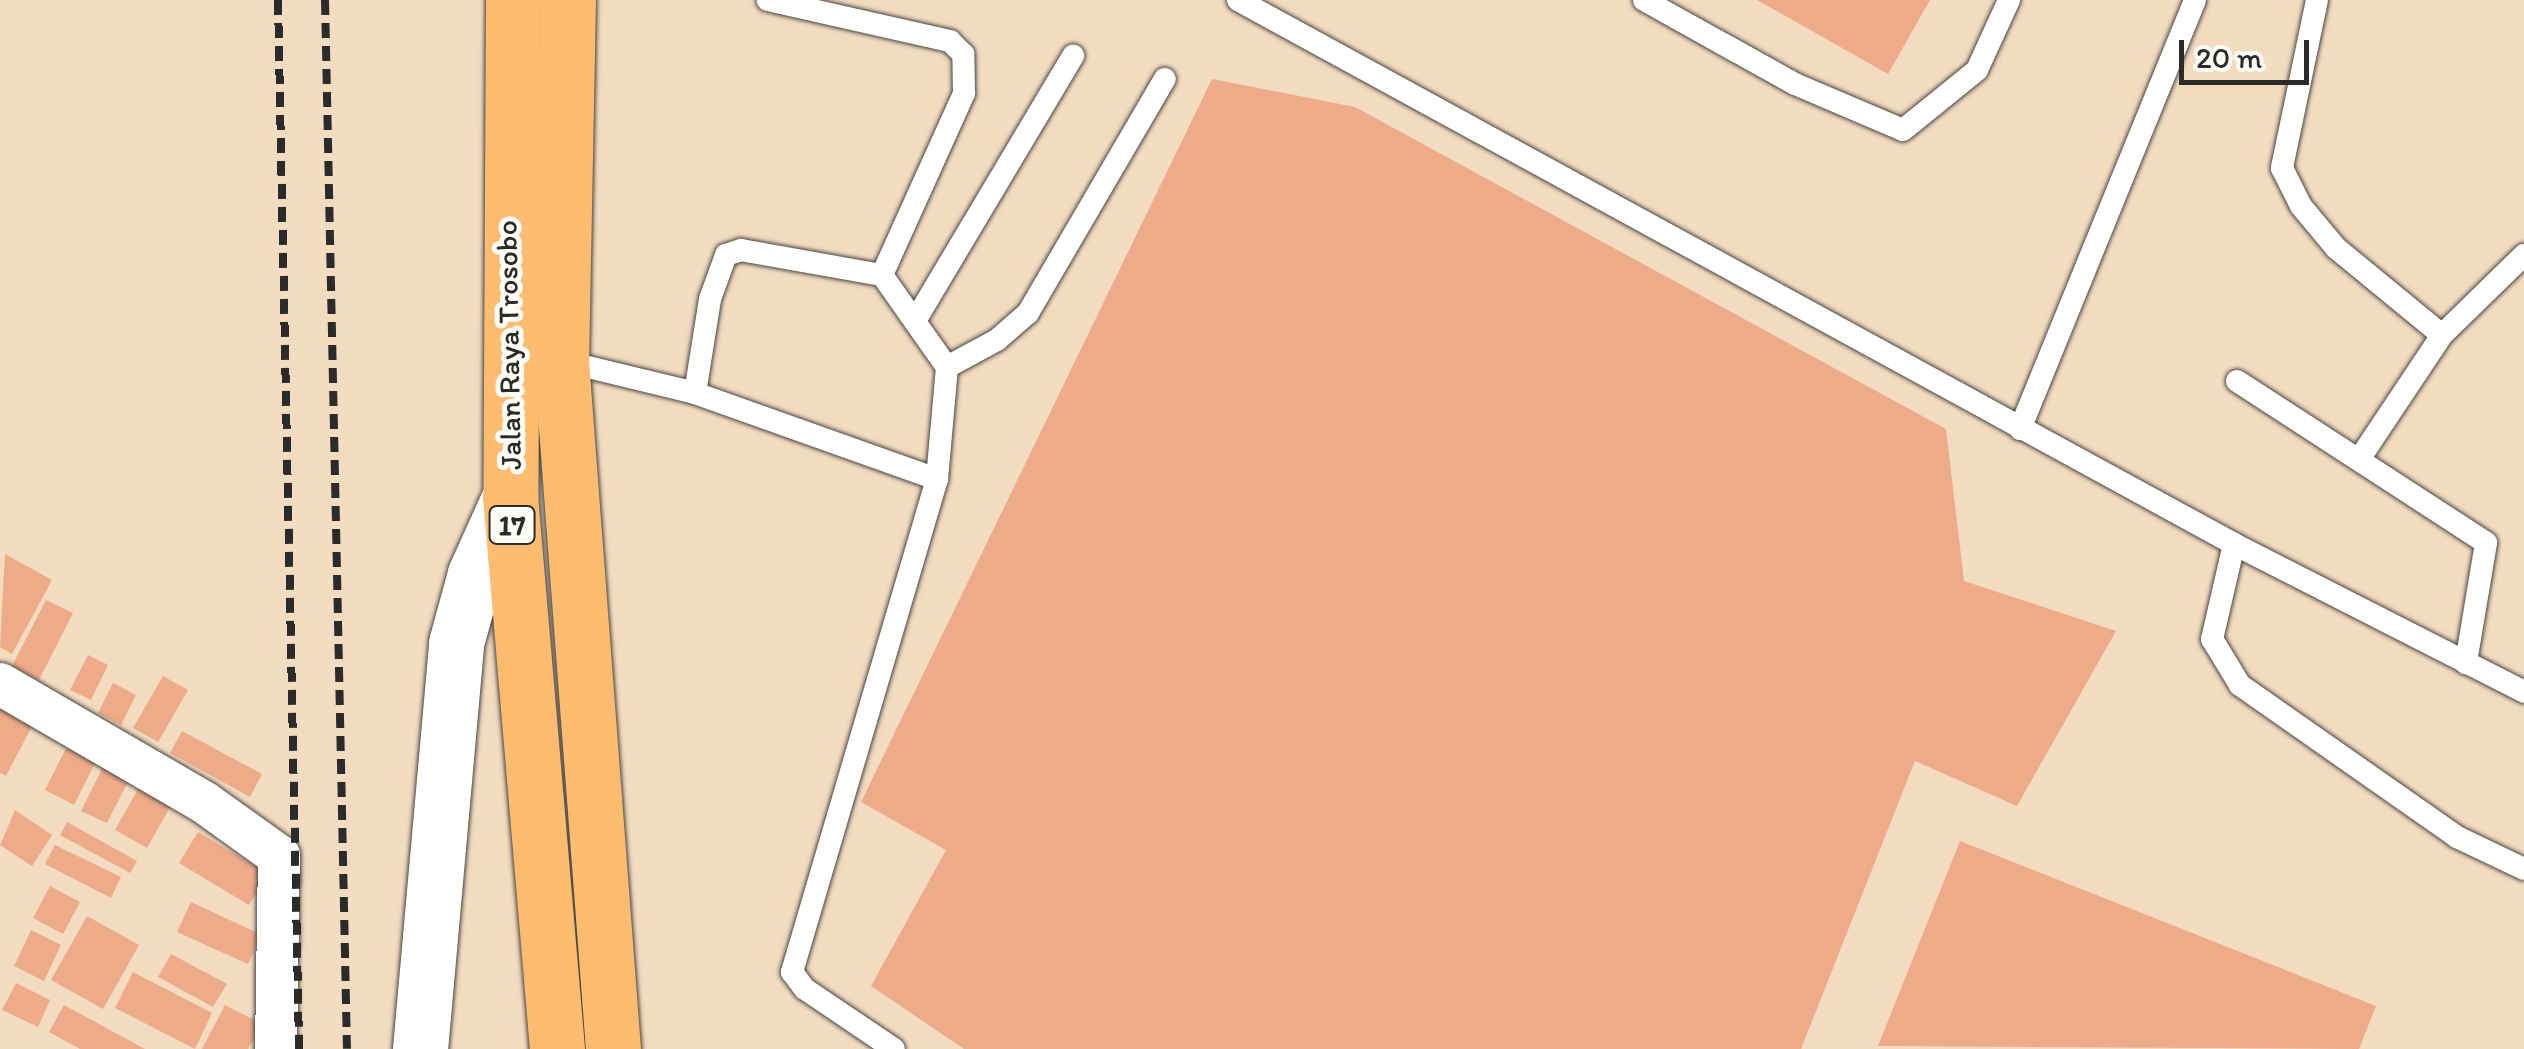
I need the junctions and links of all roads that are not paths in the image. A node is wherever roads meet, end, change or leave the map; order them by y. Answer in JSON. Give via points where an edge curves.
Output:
{"nodes":[{"id":1,"x":513,"y":0,"type":"edge"},
{"id":2,"x":568,"y":0,"type":"edge"},
{"id":3,"x":768,"y":0,"type":"edge"},
{"id":4,"x":1238,"y":0,"type":"edge"},
{"id":5,"x":1644,"y":0,"type":"edge"},
{"id":6,"x":2009,"y":0,"type":"edge"},
{"id":7,"x":2196,"y":0,"type":"edge"},
{"id":8,"x":2317,"y":0,"type":"edge"},
{"id":9,"x":1073,"y":56,"type":"dead end"},
{"id":10,"x":1165,"y":79,"type":"dead end"},
{"id":11,"x":2524,"y":255,"type":"edge"},
{"id":12,"x":882,"y":275,"type":"junction"},
{"id":13,"x":915,"y":321,"type":"junction"},
{"id":14,"x":2442,"y":335,"type":"junction"},
{"id":15,"x":561,"y":361,"type":"junction"},
{"id":16,"x":947,"y":367,"type":"junction"},
{"id":17,"x":2238,"y":380,"type":"dead end"},
{"id":18,"x":694,"y":393,"type":"junction"},
{"id":19,"x":2020,"y":429,"type":"junction"},
{"id":20,"x":2360,"y":458,"type":"junction"},
{"id":21,"x":937,"y":479,"type":"junction"},
{"id":22,"x":510,"y":496,"type":"junction"},
{"id":23,"x":2234,"y":544,"type":"junction"},
{"id":24,"x":2466,"y":662,"type":"junction"},
{"id":25,"x":0,"y":684,"type":"edge"},
{"id":26,"x":2524,"y":692,"type":"edge"},
{"id":27,"x":2524,"y":869,"type":"edge"},
{"id":28,"x":276,"y":1049,"type":"edge"},
{"id":29,"x":420,"y":1049,"type":"edge"},
{"id":30,"x":557,"y":1049,"type":"edge"},
{"id":31,"x":613,"y":1049,"type":"edge"},
{"id":32,"x":894,"y":1049,"type":"edge"}],
"edges":[{"from":1,"to":22,"type":"highway","name":"Jalan Raya Trosobo","number":"17"},
{"from":2,"to":15,"type":"highway","name":"Jalan Raya Trosobo","number":"17"},
{"from":3,"to":12,"type":"lane","via":[[950,40],[963,54],[964,93]]},
{"from":4,"to":19,"type":"lane"},
{"from":5,"to":6,"type":"lane","via":[[1795,84],[1903,130],[1976,70]]},
{"from":7,"to":19,"type":"lane"},
{"from":8,"to":14,"type":"lane","via":[[2282,168],[2301,206],[2336,248]]},
{"from":9,"to":13,"type":"lane"},
{"from":10,"to":16,"type":"lane","via":[[1028,312],[996,340]]},
{"from":11,"to":14,"type":"lane"},
{"from":12,"to":13,"type":"lane"},
{"from":12,"to":18,"type":"lane","via":[[741,250],[726,255],[710,299]]},
{"from":13,"to":16,"type":"lane"},
{"from":14,"to":20,"type":"lane"},
{"from":15,"to":18,"type":"lane"},
{"from":15,"to":31,"type":"highway","name":"Jalan Raya Trosobo","number":"17"},
{"from":16,"to":21,"type":"lane"},
{"from":17,"to":20,"type":"lane"},
{"from":18,"to":21,"type":"lane"},
{"from":19,"to":23,"type":"lane"},
{"from":20,"to":24,"type":"lane","via":[[2486,543]]},
{"from":21,"to":32,"type":"lane","via":[[792,972],[804,989]]},
{"from":22,"to":29,"type":"street","via":[[476,574],[456,643]]},
{"from":22,"to":30,"type":"highway","name":"Jalan Raya Trosobo","number":"17"},
{"from":23,"to":24,"type":"lane"},
{"from":23,"to":27,"type":"lane","via":[[2212,639],[2240,686],[2457,837]]},
{"from":24,"to":26,"type":"lane"},
{"from":25,"to":28,"type":"street","via":[[205,803],[279,856]]}]}
